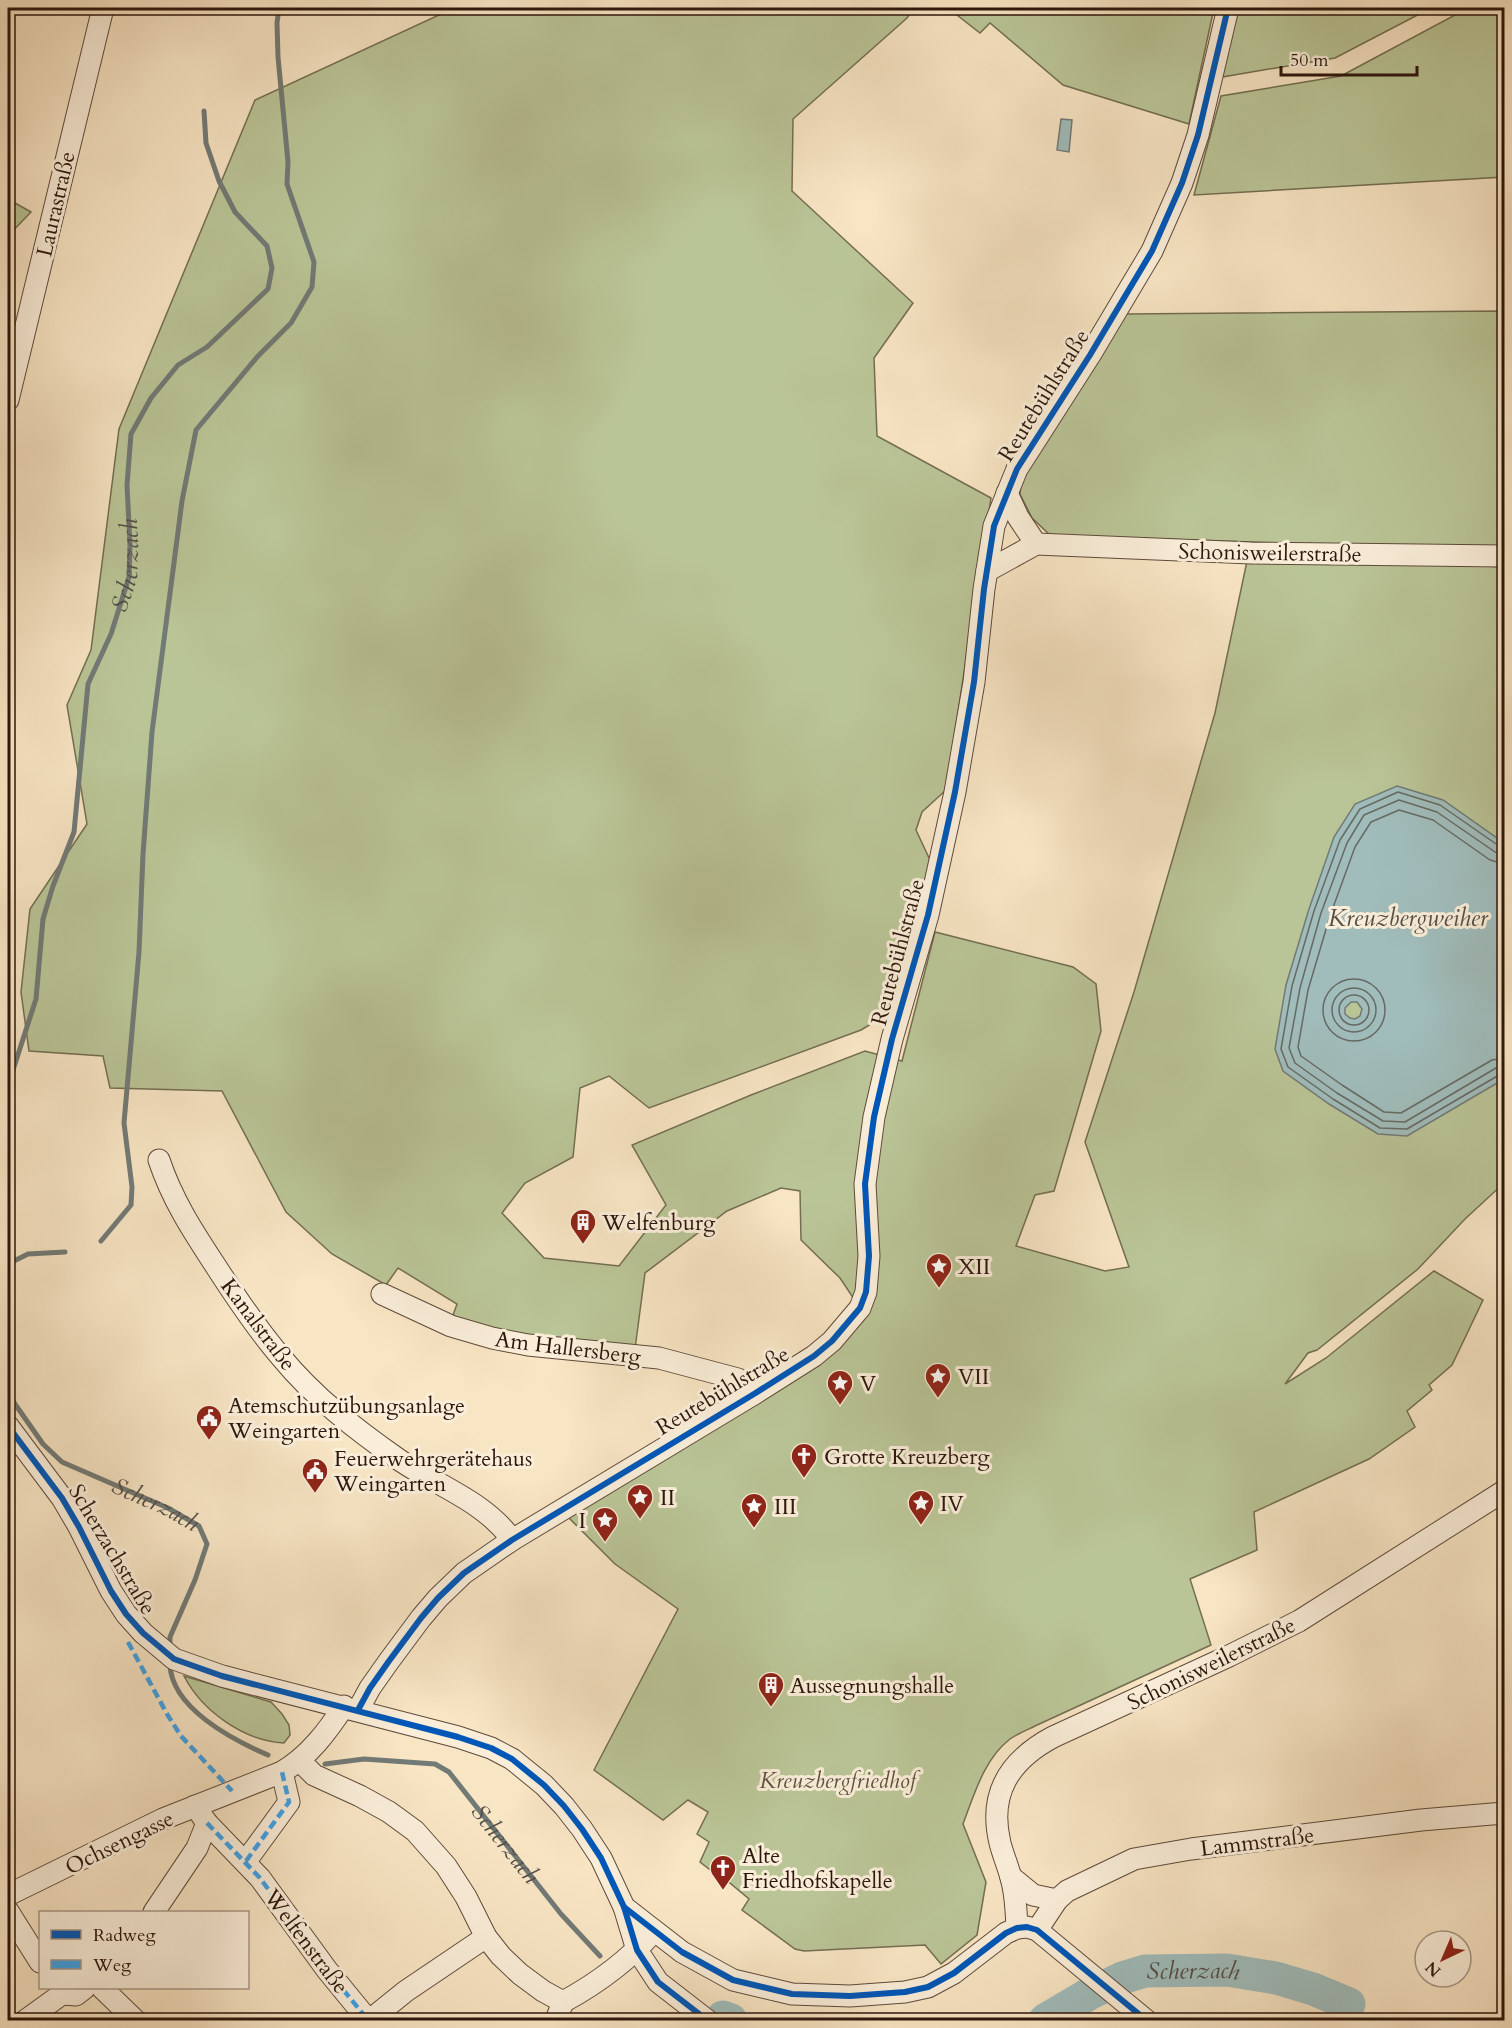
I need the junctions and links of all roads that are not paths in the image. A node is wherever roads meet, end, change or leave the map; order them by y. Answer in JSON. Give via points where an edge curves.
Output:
{"nodes":[{"id":1,"x":103,"y":8,"type":"edge"},
{"id":2,"x":1228,"y":8,"type":"edge"},
{"id":3,"x":8,"y":400,"type":"edge"},
{"id":4,"x":1006,"y":493,"type":"junction"},
{"id":5,"x":1036,"y":544,"type":"junction"},
{"id":6,"x":1504,"y":556,"type":"edge"},
{"id":7,"x":987,"y":571,"type":"junction"},
{"id":8,"x":159,"y":1160,"type":"dead end"},
{"id":9,"x":382,"y":1294,"type":"dead end"},
{"id":10,"x":754,"y":1394,"type":"junction"},
{"id":11,"x":8,"y":1426,"type":"edge"},
{"id":12,"x":1504,"y":1491,"type":"edge"},
{"id":13,"x":512,"y":1540,"type":"junction"},
{"id":14,"x":351,"y":1708,"type":"junction"},
{"id":15,"x":291,"y":1766,"type":"junction"},
{"id":16,"x":195,"y":1806,"type":"junction"},
{"id":17,"x":1504,"y":1813,"type":"edge"},
{"id":18,"x":207,"y":1823,"type":"junction"},
{"id":19,"x":246,"y":1861,"type":"junction"},
{"id":20,"x":1011,"y":1877,"type":"junction"},
{"id":21,"x":8,"y":1895,"type":"edge"},
{"id":22,"x":1057,"y":1900,"type":"junction"},
{"id":23,"x":624,"y":1907,"type":"junction"},
{"id":24,"x":8,"y":1911,"type":"edge"},
{"id":25,"x":155,"y":1911,"type":"edge"},
{"id":26,"x":1027,"y":1929,"type":"junction"},
{"id":27,"x":654,"y":1931,"type":"junction"},
{"id":28,"x":486,"y":1937,"type":"junction"},
{"id":29,"x":637,"y":1950,"type":"junction"},
{"id":30,"x":39,"y":1960,"type":"edge"},
{"id":31,"x":84,"y":1989,"type":"edge"},
{"id":32,"x":103,"y":1989,"type":"edge"},
{"id":33,"x":60,"y":1991,"type":"edge"},
{"id":34,"x":560,"y":2011,"type":"edge"},
{"id":35,"x":26,"y":2020,"type":"edge"},
{"id":36,"x":135,"y":2020,"type":"edge"},
{"id":37,"x":369,"y":2020,"type":"edge"},
{"id":38,"x":707,"y":2020,"type":"edge"},
{"id":39,"x":1146,"y":2020,"type":"edge"}],
"edges":[{"from":1,"to":3,"type":"street","name":"Laurastraße"},
{"from":2,"to":4,"type":"street","name":"Reutebühlstraße","via":[[1198,135],[1152,250]]},
{"from":4,"to":5,"type":"street"},
{"from":4,"to":7,"type":"street","name":"Reutebühlstraße","via":[[994,526]]},
{"from":5,"to":6,"type":"street","name":"Schonisweilerstraße","via":[[1251,553]]},
{"from":5,"to":7,"type":"street"},
{"from":7,"to":10,"type":"street","name":"Reutebühlstraße","via":[[974,682],[955,792],[928,915],[874,1117],[865,1184],[869,1256],[866,1292],[860,1308],[832,1341]]},
{"from":8,"to":13,"type":"street","name":"Kanalstraße","via":[[187,1221],[246,1313],[281,1358],[353,1426],[400,1461],[486,1513],[502,1525]]},
{"from":9,"to":10,"type":"street","name":"Am Hallersberg","via":[[452,1326],[492,1338],[658,1358],[738,1379]]},
{"from":10,"to":13,"type":"street","name":"Reutebühlstraße"},
{"from":11,"to":14,"type":"street","name":"Scherzachstraße","via":[[63,1498],[126,1614],[159,1648],[190,1666]]},
{"from":12,"to":20,"type":"street","name":"Schonisweilerstraße","via":[[1299,1621],[1053,1737],[1029,1752],[1010,1771],[1000,1788],[997,1806],[999,1841]]},
{"from":13,"to":14,"type":"street","name":"Reutebühlstraße","via":[[464,1573],[438,1598]]},
{"from":14,"to":15,"type":"street"},
{"from":14,"to":23,"type":"street","name":"Scherzachstraße","via":[[491,1748],[526,1769],[582,1829]]},
{"from":15,"to":16,"type":"street","name":"Ochsengasse"},
{"from":15,"to":19,"type":"street","via":[[288,1802]]},
{"from":15,"to":28,"type":"street","via":[[360,1796],[415,1831],[446,1866]]},
{"from":16,"to":18,"type":"street","name":"Welfenstraße"},
{"from":16,"to":21,"type":"street","name":"Ochsengasse"},
{"from":17,"to":22,"type":"street","name":"Lammstraße","via":[[1421,1820],[1134,1859],[1088,1879]]},
{"from":18,"to":19,"type":"street","name":"Welfenstraße"},
{"from":18,"to":25,"type":"street","via":[[197,1848]]},
{"from":19,"to":37,"type":"street","name":"Welfenstraße"},
{"from":20,"to":22,"type":"street","via":[[1033,1895]]},
{"from":20,"to":26,"type":"street","name":"Schonisweilerstraße"},
{"from":22,"to":26,"type":"street","name":"Lammstraße"},
{"from":23,"to":27,"type":"street"},
{"from":23,"to":29,"type":"street"},
{"from":24,"to":30,"type":"street"},
{"from":26,"to":27,"type":"street","via":[[1006,1933],[954,1973],[928,1987],[850,1996],[792,1994],[733,1980]]},
{"from":26,"to":39,"type":"street"},
{"from":27,"to":29,"type":"street"},
{"from":28,"to":34,"type":"street"},
{"from":28,"to":37,"type":"street"},
{"from":29,"to":34,"type":"street"},
{"from":29,"to":38,"type":"street","via":[[658,1982]]},
{"from":31,"to":33,"type":"street","via":[[76,1995]]},
{"from":32,"to":36,"type":"street"},
{"from":33,"to":35,"type":"street"}]}
